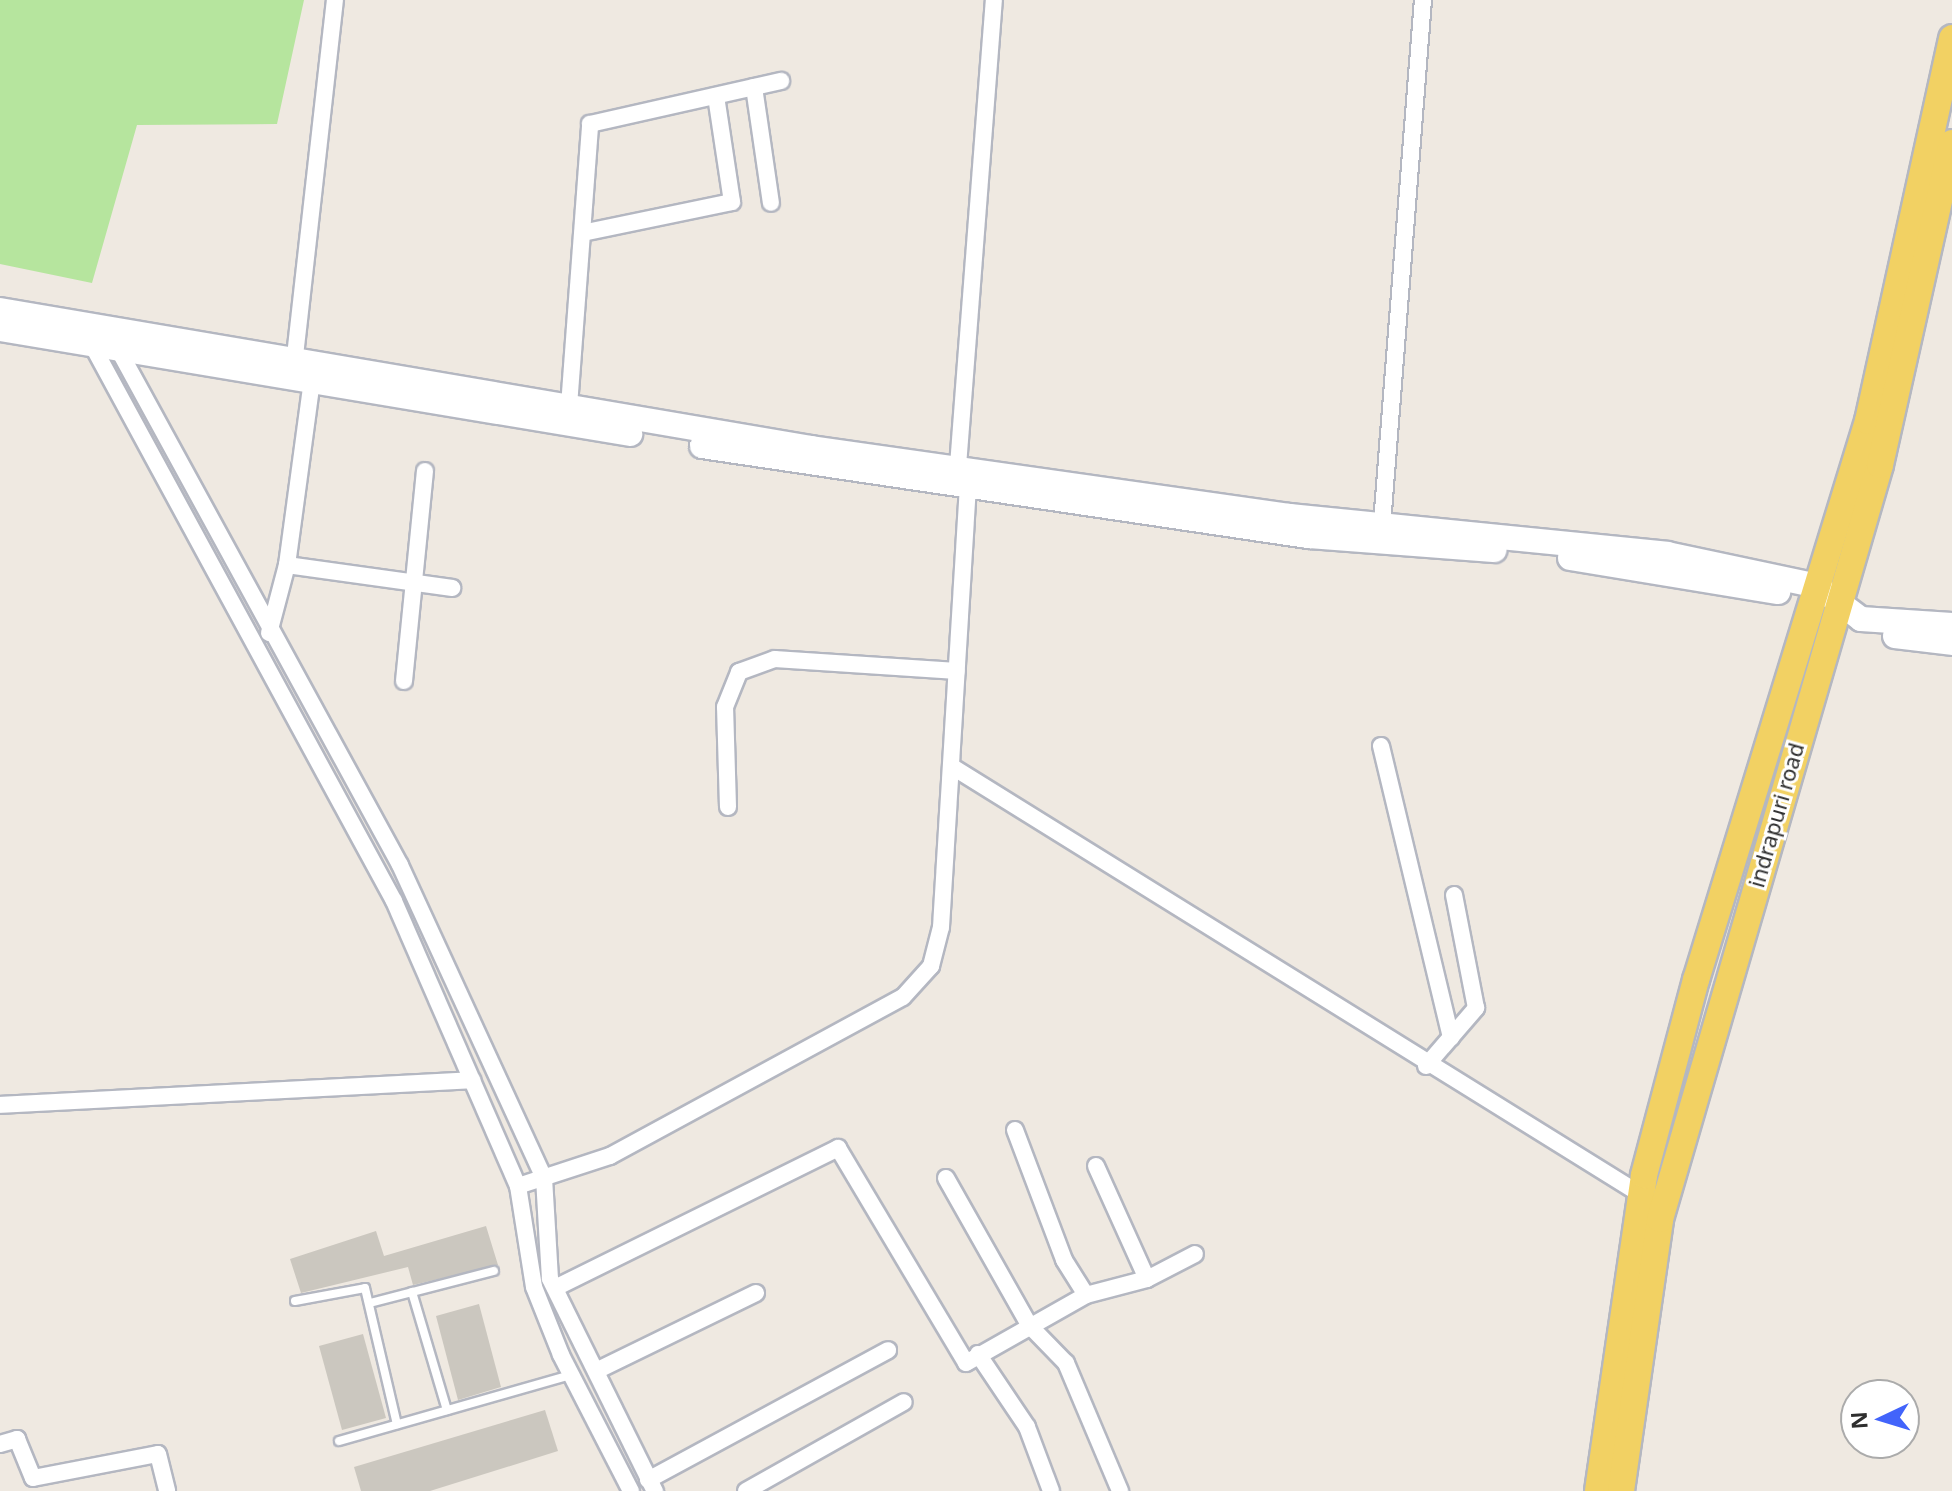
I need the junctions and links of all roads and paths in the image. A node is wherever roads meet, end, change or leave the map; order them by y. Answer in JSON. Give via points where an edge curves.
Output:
{"nodes":[{"id":1,"x":335,"y":0,"type":"edge"},
{"id":2,"x":994,"y":0,"type":"edge"},
{"id":3,"x":1423,"y":0,"type":"edge"},
{"id":4,"x":1952,"y":38,"type":"edge"},
{"id":5,"x":781,"y":81,"type":"dead end"},
{"id":6,"x":754,"y":87,"type":"junction"},
{"id":7,"x":716,"y":96,"type":"junction"},
{"id":8,"x":1952,"y":143,"type":"edge"},
{"id":9,"x":771,"y":203,"type":"dead end"},
{"id":10,"x":587,"y":232,"type":"junction"},
{"id":11,"x":0,"y":310,"type":"edge"},
{"id":12,"x":0,"y":329,"type":"edge"},
{"id":13,"x":91,"y":343,"type":"junction"},
{"id":14,"x":117,"y":347,"type":"junction"},
{"id":15,"x":307,"y":364,"type":"junction"},
{"id":16,"x":569,"y":406,"type":"junction"},
{"id":17,"x":711,"y":440,"type":"junction"},
{"id":18,"x":425,"y":471,"type":"dead end"},
{"id":19,"x":963,"y":477,"type":"junction"},
{"id":20,"x":1382,"y":524,"type":"junction"},
{"id":21,"x":287,"y":565,"type":"junction"},
{"id":22,"x":414,"y":584,"type":"junction"},
{"id":23,"x":452,"y":588,"type":"dead end"},
{"id":24,"x":1824,"y":604,"type":"junction"},
{"id":25,"x":1952,"y":625,"type":"edge"},
{"id":26,"x":270,"y":628,"type":"junction"},
{"id":27,"x":1952,"y":643,"type":"edge"},
{"id":28,"x":262,"y":661,"type":"junction"},
{"id":29,"x":957,"y":671,"type":"junction"},
{"id":30,"x":404,"y":681,"type":"dead end"},
{"id":31,"x":1381,"y":746,"type":"dead end"},
{"id":32,"x":951,"y":766,"type":"junction"},
{"id":33,"x":728,"y":807,"type":"dead end"},
{"id":34,"x":1454,"y":895,"type":"dead end"},
{"id":35,"x":1451,"y":1038,"type":"junction"},
{"id":36,"x":1426,"y":1066,"type":"junction"},
{"id":37,"x":472,"y":1080,"type":"junction"},
{"id":38,"x":0,"y":1105,"type":"edge"},
{"id":39,"x":1015,"y":1130,"type":"dead end"},
{"id":40,"x":1096,"y":1166,"type":"dead end"},
{"id":41,"x":544,"y":1178,"type":"junction"},
{"id":42,"x":946,"y":1178,"type":"dead end"},
{"id":43,"x":518,"y":1186,"type":"junction"},
{"id":44,"x":1640,"y":1194,"type":"junction"},
{"id":45,"x":1195,"y":1254,"type":"dead end"},
{"id":46,"x":494,"y":1271,"type":"dead end"},
{"id":47,"x":1147,"y":1279,"type":"junction"},
{"id":48,"x":555,"y":1288,"type":"junction"},
{"id":49,"x":412,"y":1292,"type":"junction"},
{"id":50,"x":756,"y":1293,"type":"dead end"},
{"id":51,"x":1086,"y":1295,"type":"junction"},
{"id":52,"x":295,"y":1301,"type":"dead end"},
{"id":53,"x":370,"y":1303,"type":"junction"},
{"id":54,"x":1029,"y":1325,"type":"junction"},
{"id":55,"x":888,"y":1350,"type":"dead end"},
{"id":56,"x":978,"y":1354,"type":"junction"},
{"id":57,"x":596,"y":1371,"type":"junction"},
{"id":58,"x":570,"y":1375,"type":"junction"},
{"id":59,"x":904,"y":1402,"type":"dead end"},
{"id":60,"x":447,"y":1410,"type":"junction"},
{"id":61,"x":397,"y":1424,"type":"junction"},
{"id":62,"x":339,"y":1441,"type":"dead end"},
{"id":63,"x":0,"y":1444,"type":"edge"},
{"id":64,"x":34,"y":1484,"type":"edge"},
{"id":65,"x":652,"y":1485,"type":"edge"},
{"id":66,"x":167,"y":1491,"type":"edge"},
{"id":67,"x":631,"y":1491,"type":"edge"},
{"id":68,"x":746,"y":1491,"type":"edge"},
{"id":69,"x":1051,"y":1491,"type":"edge"},
{"id":70,"x":1120,"y":1491,"type":"edge"},
{"id":71,"x":1598,"y":1491,"type":"edge"},
{"id":72,"x":1621,"y":1491,"type":"edge"}],
"edges":[{"from":1,"to":15,"type":"street"},
{"from":2,"to":19,"type":"street"},
{"from":3,"to":20,"type":"street"},
{"from":4,"to":24,"type":"main road"},
{"from":5,"to":6,"type":"street"},
{"from":6,"to":7,"type":"street"},
{"from":6,"to":9,"type":"street"},
{"from":7,"to":10,"type":"street","via":[[590,124]]},
{"from":7,"to":10,"type":"street","via":[[732,202]]},
{"from":8,"to":24,"type":"main road","name":"indrapuri road","via":[[1880,465]]},
{"from":10,"to":16,"type":"street"},
{"from":11,"to":15,"type":"street"},
{"from":12,"to":13,"type":"street"},
{"from":13,"to":14,"type":"street"},
{"from":13,"to":28,"type":"street"},
{"from":14,"to":15,"type":"street"},
{"from":14,"to":26,"type":"street"},
{"from":15,"to":16,"type":"street"},
{"from":15,"to":17,"type":"street"},
{"from":15,"to":21,"type":"street"},
{"from":16,"to":17,"type":"street"},
{"from":17,"to":19,"type":"street"},
{"from":18,"to":22,"type":"street"},
{"from":19,"to":20,"type":"street"},
{"from":19,"to":24,"type":"street","via":[[1308,536],[1540,554]]},
{"from":19,"to":29,"type":"street"},
{"from":20,"to":24,"type":"street","via":[[1667,554]]},
{"from":21,"to":22,"type":"street"},
{"from":21,"to":26,"type":"street"},
{"from":22,"to":23,"type":"street"},
{"from":22,"to":30,"type":"street"},
{"from":24,"to":25,"type":"street","via":[[1861,619]]},
{"from":24,"to":27,"type":"street"},
{"from":24,"to":44,"type":"main road","name":"indrapuri road","via":[[1787,693],[1696,980]]},
{"from":24,"to":72,"type":"main road","name":"indrapuri road","via":[[1660,1219]]},
{"from":26,"to":28,"type":"street"},
{"from":26,"to":41,"type":"street","via":[[400,865]]},
{"from":28,"to":37,"type":"street","via":[[383,879]]},
{"from":29,"to":32,"type":"street"},
{"from":29,"to":33,"type":"street","via":[[775,659],[739,672],[725,707]]},
{"from":31,"to":35,"type":"street"},
{"from":32,"to":36,"type":"street"},
{"from":32,"to":41,"type":"street","via":[[941,927],[919,983],[610,1156]]},
{"from":34,"to":35,"type":"street","via":[[1476,1008]]},
{"from":35,"to":36,"type":"street"},
{"from":36,"to":44,"type":"street"},
{"from":37,"to":38,"type":"street"},
{"from":37,"to":43,"type":"street"},
{"from":39,"to":51,"type":"street","via":[[1064,1260]]},
{"from":40,"to":47,"type":"street"},
{"from":41,"to":43,"type":"street"},
{"from":41,"to":48,"type":"street"},
{"from":42,"to":54,"type":"street"},
{"from":43,"to":58,"type":"street","via":[[534,1287]]},
{"from":44,"to":71,"type":"main road","name":"indrapuri road"},
{"from":45,"to":47,"type":"street"},
{"from":46,"to":49,"type":"lane"},
{"from":47,"to":51,"type":"street"},
{"from":48,"to":56,"type":"street","via":[[838,1148],[966,1363]]},
{"from":48,"to":57,"type":"street"},
{"from":49,"to":53,"type":"lane"},
{"from":49,"to":60,"type":"lane"},
{"from":50,"to":57,"type":"street"},
{"from":51,"to":54,"type":"street"},
{"from":52,"to":53,"type":"lane","via":[[361,1286]]},
{"from":53,"to":61,"type":"lane"},
{"from":54,"to":56,"type":"street"},
{"from":54,"to":70,"type":"street","via":[[1066,1363]]},
{"from":55,"to":65,"type":"street"},
{"from":56,"to":69,"type":"street","via":[[1027,1427]]},
{"from":57,"to":65,"type":"street"},
{"from":58,"to":60,"type":"lane"},
{"from":58,"to":67,"type":"street"},
{"from":59,"to":68,"type":"street"},
{"from":60,"to":61,"type":"lane"},
{"from":61,"to":62,"type":"lane"},
{"from":63,"to":64,"type":"street","via":[[17,1439]]},
{"from":64,"to":66,"type":"street","via":[[158,1454]]}]}
